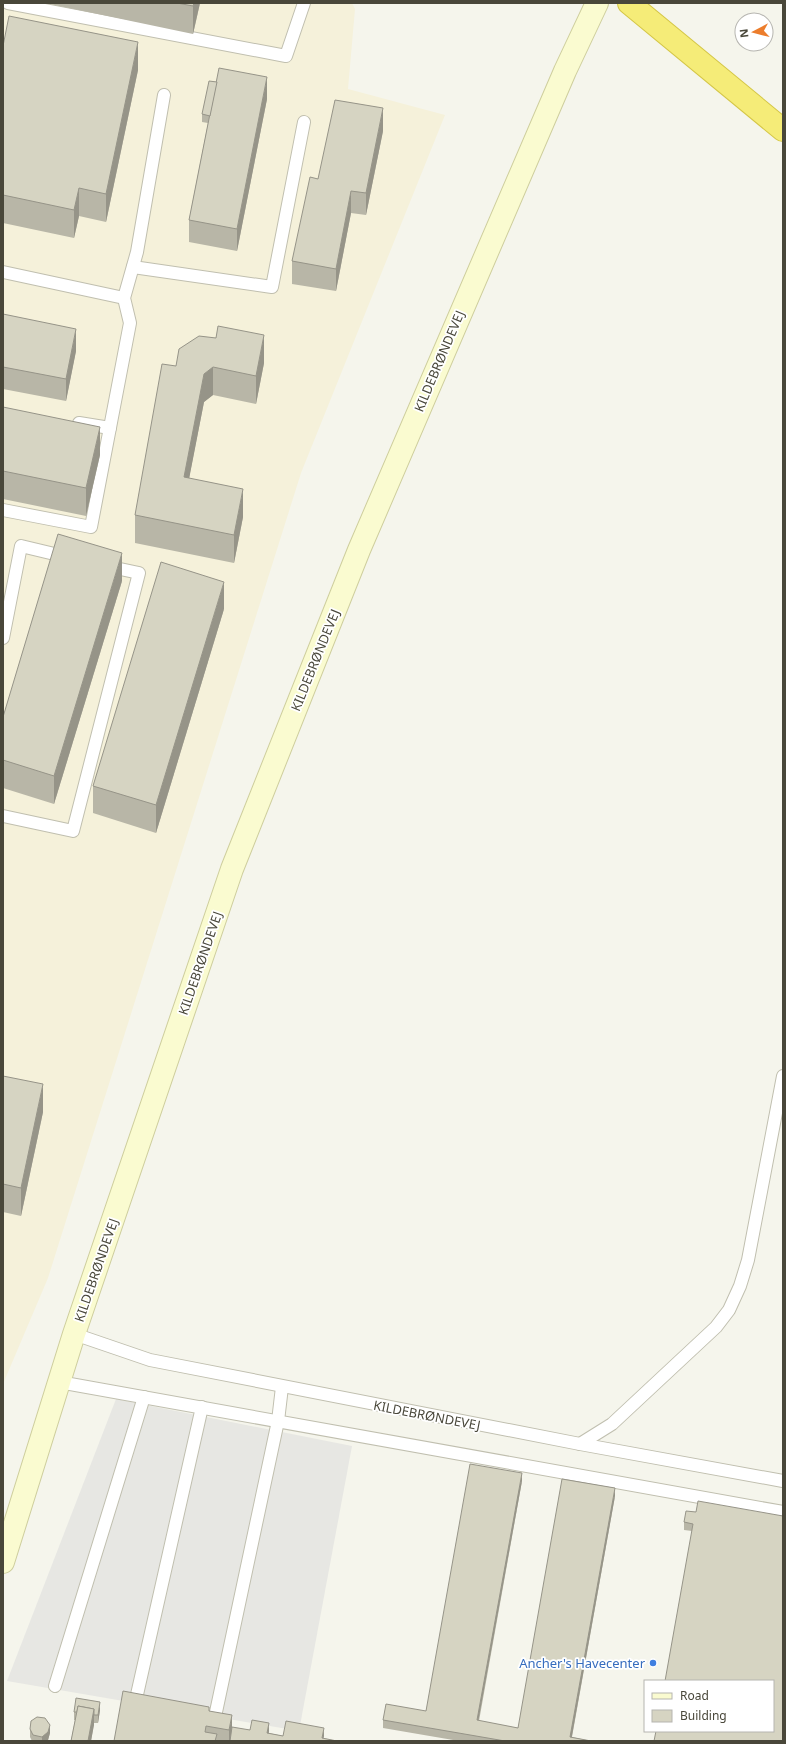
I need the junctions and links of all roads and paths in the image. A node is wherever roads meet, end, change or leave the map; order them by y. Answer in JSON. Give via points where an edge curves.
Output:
{"nodes":[{"id":1,"x":8,"y":3,"type":"edge"},
{"id":2,"x":304,"y":3,"type":"edge"},
{"id":3,"x":596,"y":3,"type":"edge"},
{"id":4,"x":629,"y":3,"type":"edge"},
{"id":5,"x":164,"y":95,"type":"dead end"},
{"id":6,"x":304,"y":122,"type":"dead end"},
{"id":7,"x":783,"y":130,"type":"edge"},
{"id":8,"x":132,"y":267,"type":"junction"},
{"id":9,"x":3,"y":272,"type":"edge"},
{"id":10,"x":124,"y":298,"type":"junction"},
{"id":11,"x":64,"y":421,"type":"edge"},
{"id":12,"x":110,"y":428,"type":"junction"},
{"id":13,"x":3,"y":510,"type":"edge"},
{"id":14,"x":80,"y":560,"type":"edge"},
{"id":15,"x":94,"y":563,"type":"edge"},
{"id":16,"x":3,"y":638,"type":"edge"},
{"id":17,"x":3,"y":816,"type":"edge"},
{"id":18,"x":783,"y":1076,"type":"edge"},
{"id":19,"x":74,"y":1334,"type":"junction"},
{"id":20,"x":59,"y":1382,"type":"junction"},
{"id":21,"x":282,"y":1387,"type":"junction"},
{"id":22,"x":144,"y":1397,"type":"junction"},
{"id":23,"x":202,"y":1407,"type":"junction"},
{"id":24,"x":278,"y":1421,"type":"junction"},
{"id":25,"x":580,"y":1444,"type":"junction"},
{"id":26,"x":783,"y":1481,"type":"edge"},
{"id":27,"x":783,"y":1512,"type":"edge"},
{"id":28,"x":3,"y":1562,"type":"edge"},
{"id":29,"x":54,"y":1686,"type":"dead end"},
{"id":30,"x":136,"y":1699,"type":"edge"},
{"id":31,"x":216,"y":1712,"type":"edge"}],
"edges":[{"from":1,"to":2,"type":"lane","via":[[286,56]]},
{"from":3,"to":19,"type":"street","name":"KILDEBRØNDEVEJ","via":[[359,550],[235,862]]},
{"from":4,"to":7,"type":"highway"},
{"from":5,"to":8,"type":"lane","via":[[138,252]]},
{"from":6,"to":8,"type":"lane","via":[[272,287]]},
{"from":8,"to":10,"type":"lane"},
{"from":9,"to":10,"type":"lane"},
{"from":10,"to":12,"type":"lane","via":[[130,323]]},
{"from":11,"to":12,"type":"lane"},
{"from":12,"to":13,"type":"lane","via":[[91,527]]},
{"from":14,"to":16,"type":"lane","via":[[21,546]]},
{"from":15,"to":17,"type":"lane","via":[[138,573],[73,831]]},
{"from":18,"to":25,"type":"lane","via":[[748,1260],[729,1310],[716,1327],[646,1394],[612,1424]]},
{"from":19,"to":20,"type":"street","name":"KILDEBRØNDEVEJ"},
{"from":19,"to":21,"type":"lane","name":"KILDEBRØNDEVEJ","via":[[150,1360]]},
{"from":20,"to":22,"type":"lane"},
{"from":20,"to":28,"type":"street","name":"KILDEBRØNDEVEJ"},
{"from":21,"to":24,"type":"lane"},
{"from":21,"to":25,"type":"lane","name":"KILDEBRØNDEVEJ"},
{"from":22,"to":23,"type":"lane"},
{"from":22,"to":29,"type":"lane"},
{"from":23,"to":24,"type":"lane"},
{"from":23,"to":30,"type":"lane"},
{"from":24,"to":27,"type":"lane"},
{"from":24,"to":31,"type":"lane"},
{"from":25,"to":26,"type":"lane","name":"KILDEBRØNDEVEJ"}]}
